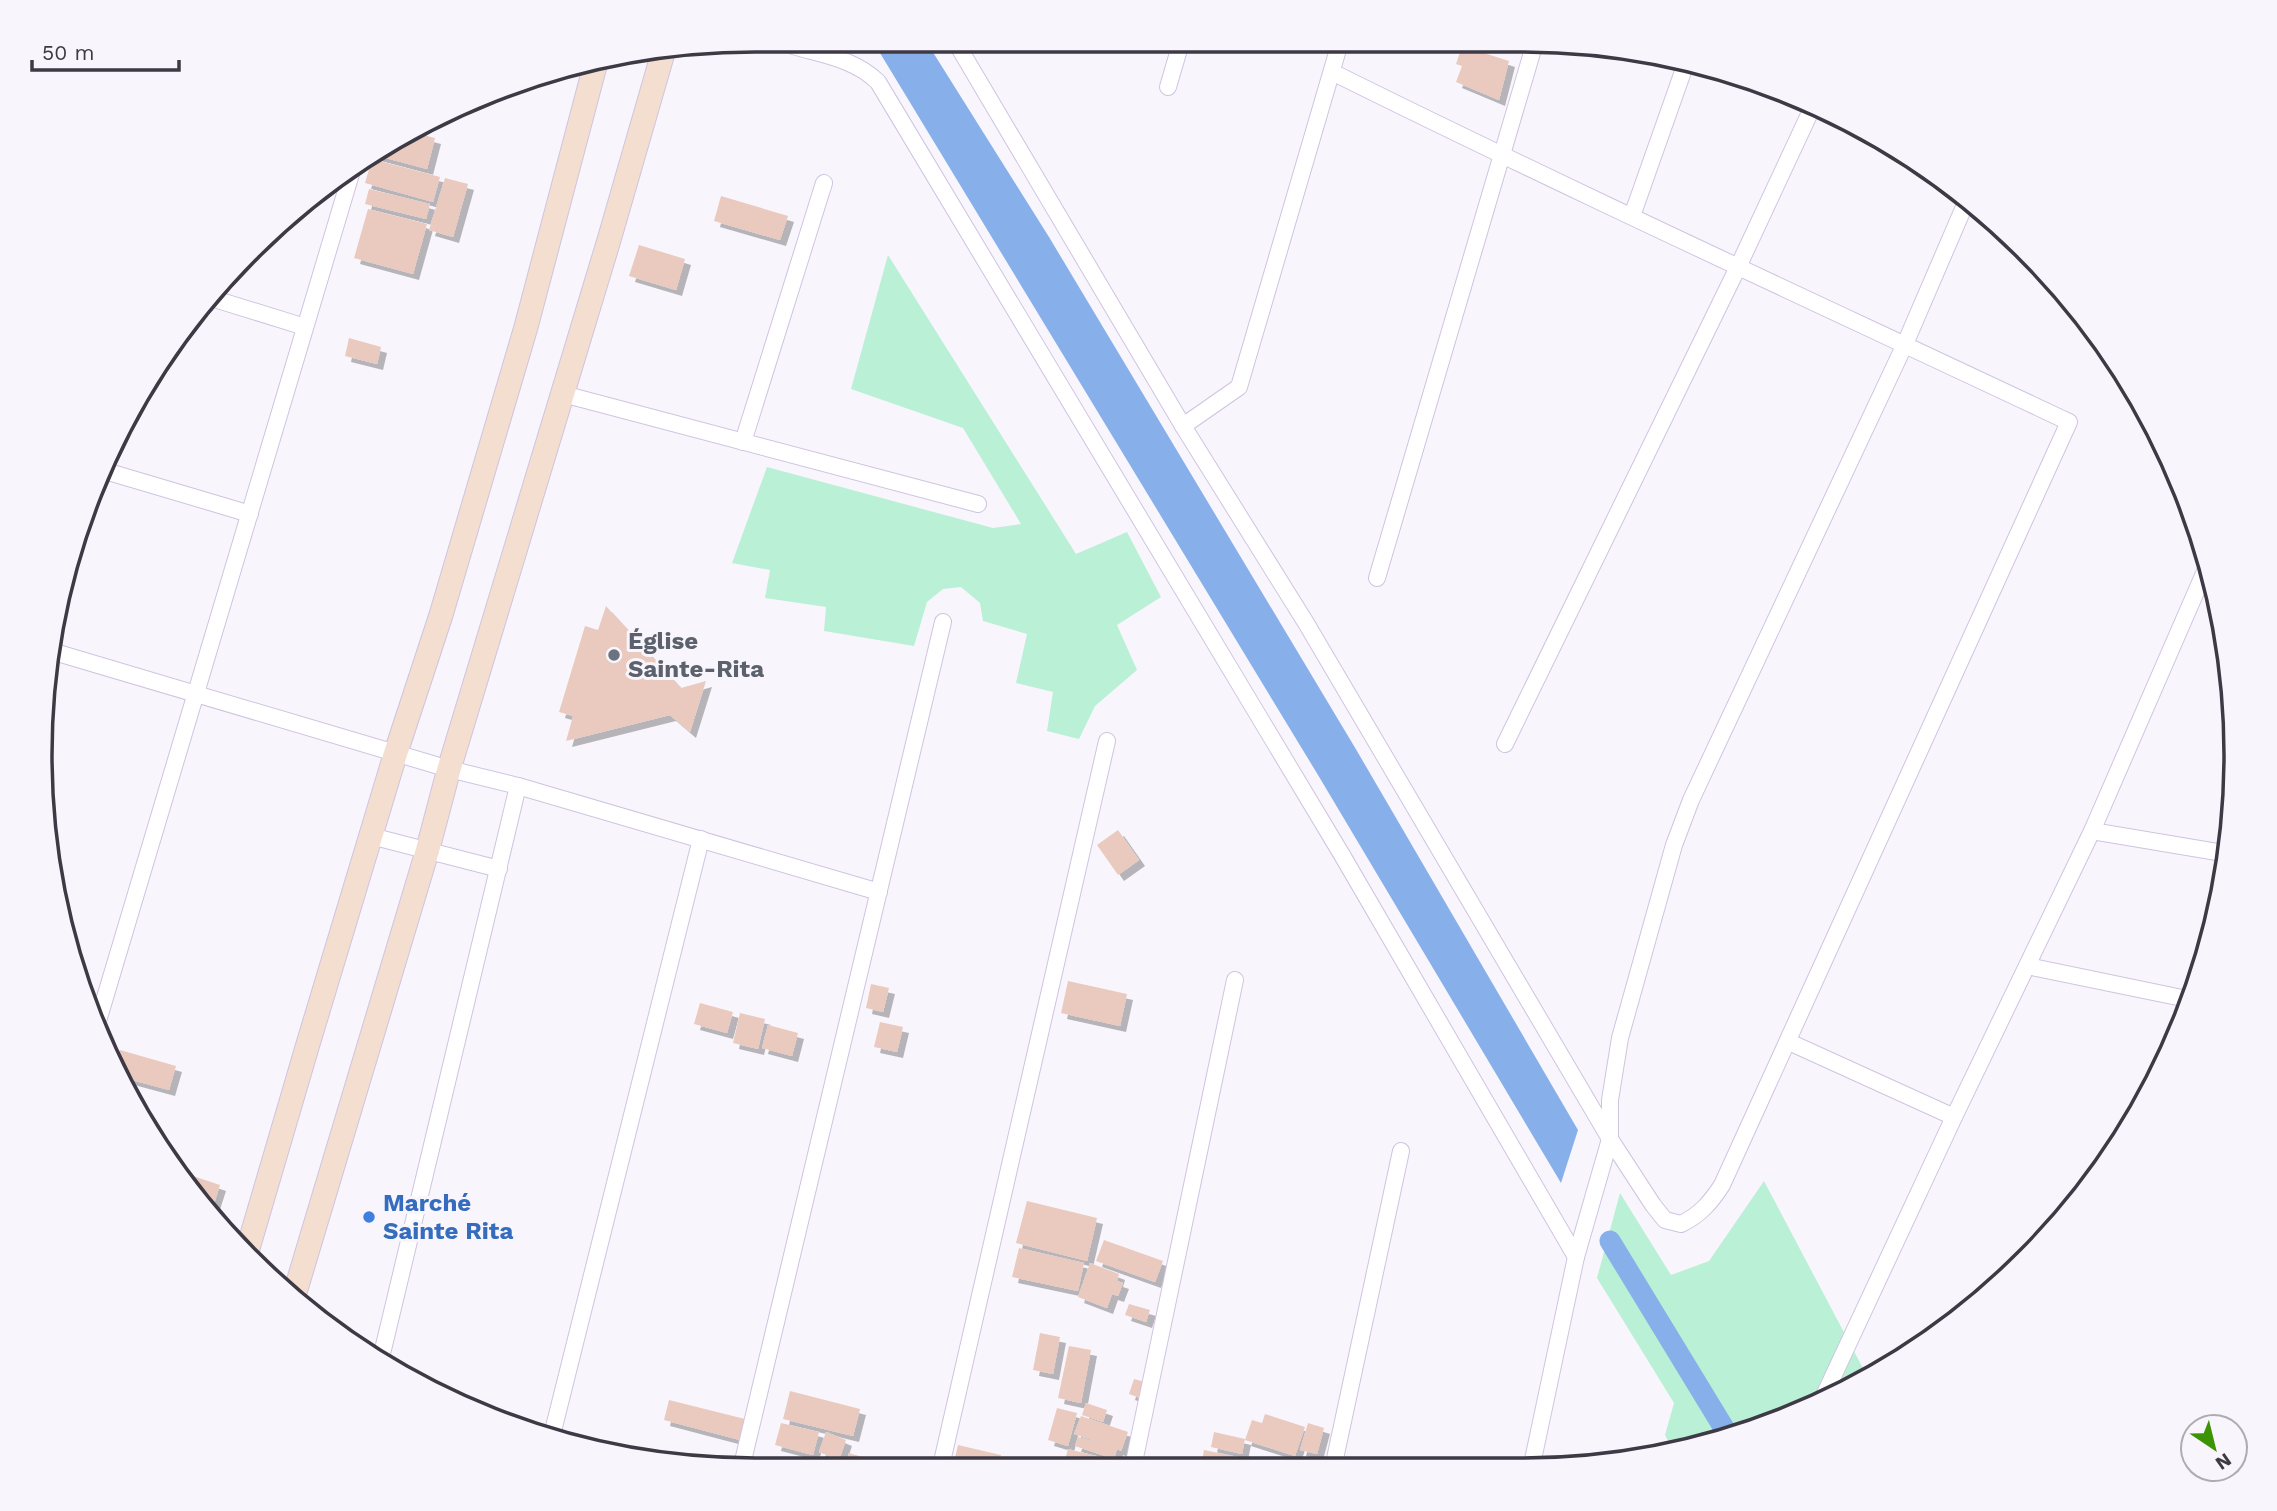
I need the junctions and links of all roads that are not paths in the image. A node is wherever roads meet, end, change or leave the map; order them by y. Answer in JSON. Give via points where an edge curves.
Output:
{"nodes":[{"id":1,"x":814,"y":52,"type":"edge"},
{"id":2,"x":962,"y":52,"type":"edge"},
{"id":3,"x":1178,"y":52,"type":"edge"},
{"id":4,"x":1337,"y":52,"type":"edge"},
{"id":5,"x":1532,"y":52,"type":"edge"},
{"id":6,"x":661,"y":59,"type":"edge"},
{"id":7,"x":1683,"y":71,"type":"edge"},
{"id":8,"x":593,"y":72,"type":"edge"},
{"id":9,"x":1332,"y":72,"type":"junction"},
{"id":10,"x":1168,"y":87,"type":"dead end"},
{"id":11,"x":1809,"y":114,"type":"edge"},
{"id":12,"x":1500,"y":155,"type":"junction"},
{"id":13,"x":348,"y":183,"type":"edge"},
{"id":14,"x":824,"y":183,"type":"dead end"},
{"id":15,"x":1963,"y":209,"type":"edge"},
{"id":16,"x":1632,"y":216,"type":"junction"},
{"id":17,"x":1739,"y":265,"type":"junction"},
{"id":18,"x":220,"y":301,"type":"edge"},
{"id":19,"x":305,"y":327,"type":"junction"},
{"id":20,"x":1905,"y":344,"type":"junction"},
{"id":21,"x":563,"y":394,"type":"junction"},
{"id":22,"x":1183,"y":426,"type":"junction"},
{"id":23,"x":743,"y":442,"type":"junction"},
{"id":24,"x":112,"y":473,"type":"edge"},
{"id":25,"x":978,"y":504,"type":"dead end"},
{"id":26,"x":250,"y":514,"type":"junction"},
{"id":27,"x":1377,"y":578,"type":"dead end"},
{"id":28,"x":2202,"y":578,"type":"edge"},
{"id":29,"x":943,"y":622,"type":"dead end"},
{"id":30,"x":61,"y":654,"type":"edge"},
{"id":31,"x":196,"y":693,"type":"junction"},
{"id":32,"x":1107,"y":741,"type":"dead end"},
{"id":33,"x":1505,"y":744,"type":"dead end"},
{"id":34,"x":396,"y":752,"type":"junction"},
{"id":35,"x":449,"y":769,"type":"junction"},
{"id":36,"x":518,"y":786,"type":"junction"},
{"id":37,"x":2092,"y":831,"type":"junction"},
{"id":38,"x":371,"y":836,"type":"junction"},
{"id":39,"x":701,"y":839,"type":"junction"},
{"id":40,"x":427,"y":852,"type":"junction"},
{"id":41,"x":2217,"y":853,"type":"edge"},
{"id":42,"x":499,"y":869,"type":"junction"},
{"id":43,"x":879,"y":892,"type":"junction"},
{"id":44,"x":2027,"y":965,"type":"junction"},
{"id":45,"x":1235,"y":980,"type":"dead end"},
{"id":46,"x":2181,"y":998,"type":"edge"},
{"id":47,"x":101,"y":1011,"type":"edge"},
{"id":48,"x":1789,"y":1042,"type":"junction"},
{"id":49,"x":1954,"y":1117,"type":"junction"},
{"id":50,"x":1610,"y":1139,"type":"junction"},
{"id":51,"x":1401,"y":1151,"type":"dead end"},
{"id":52,"x":249,"y":1244,"type":"edge"},
{"id":53,"x":1576,"y":1256,"type":"junction"},
{"id":54,"x":296,"y":1288,"type":"edge"},
{"id":55,"x":383,"y":1351,"type":"edge"},
{"id":56,"x":1828,"y":1388,"type":"edge"},
{"id":57,"x":554,"y":1429,"type":"edge"},
{"id":58,"x":744,"y":1458,"type":"edge"},
{"id":59,"x":944,"y":1458,"type":"edge"},
{"id":60,"x":1135,"y":1458,"type":"edge"},
{"id":61,"x":1335,"y":1458,"type":"edge"},
{"id":62,"x":1533,"y":1458,"type":"edge"}],
"edges":[{"from":1,"to":53,"type":"street","via":[[853,63],[878,82],[1342,855]]},
{"from":2,"to":22,"type":"street"},
{"from":3,"to":10,"type":"street"},
{"from":4,"to":9,"type":"street"},
{"from":5,"to":12,"type":"street"},
{"from":6,"to":21,"type":"street"},
{"from":7,"to":16,"type":"street"},
{"from":8,"to":34,"type":"street","via":[[526,327]]},
{"from":9,"to":12,"type":"street"},
{"from":9,"to":22,"type":"street","via":[[1240,387]]},
{"from":11,"to":17,"type":"street"},
{"from":12,"to":16,"type":"street"},
{"from":12,"to":27,"type":"street"},
{"from":13,"to":19,"type":"street"},
{"from":14,"to":23,"type":"street"},
{"from":15,"to":20,"type":"street"},
{"from":16,"to":17,"type":"street"},
{"from":17,"to":20,"type":"street"},
{"from":17,"to":33,"type":"street"},
{"from":18,"to":19,"type":"street"},
{"from":19,"to":26,"type":"street"},
{"from":20,"to":48,"type":"street","via":[[2069,422]]},
{"from":20,"to":50,"type":"street","via":[[1674,845],[1620,1038],[1610,1100]]},
{"from":21,"to":23,"type":"street"},
{"from":21,"to":35,"type":"street"},
{"from":22,"to":50,"type":"street","via":[[1306,623]]},
{"from":23,"to":25,"type":"street"},
{"from":24,"to":26,"type":"street"},
{"from":26,"to":31,"type":"street"},
{"from":28,"to":37,"type":"street"},
{"from":29,"to":43,"type":"street"},
{"from":30,"to":31,"type":"street"},
{"from":31,"to":34,"type":"street"},
{"from":31,"to":47,"type":"street"},
{"from":32,"to":59,"type":"street"},
{"from":34,"to":35,"type":"street"},
{"from":34,"to":38,"type":"street"},
{"from":35,"to":36,"type":"street"},
{"from":35,"to":40,"type":"street"},
{"from":36,"to":39,"type":"street"},
{"from":36,"to":42,"type":"street"},
{"from":37,"to":41,"type":"street"},
{"from":37,"to":44,"type":"street"},
{"from":38,"to":40,"type":"street"},
{"from":38,"to":52,"type":"street"},
{"from":39,"to":43,"type":"street"},
{"from":39,"to":57,"type":"street"},
{"from":40,"to":42,"type":"street"},
{"from":40,"to":54,"type":"street"},
{"from":42,"to":55,"type":"street"},
{"from":43,"to":58,"type":"street"},
{"from":44,"to":46,"type":"street"},
{"from":44,"to":49,"type":"street"},
{"from":45,"to":60,"type":"street"},
{"from":48,"to":49,"type":"street"},
{"from":48,"to":50,"type":"street","via":[[1722,1185],[1695,1217],[1682,1224],[1665,1220]]},
{"from":49,"to":56,"type":"street"},
{"from":50,"to":53,"type":"street"},
{"from":51,"to":61,"type":"street"},
{"from":53,"to":62,"type":"street"}]}
